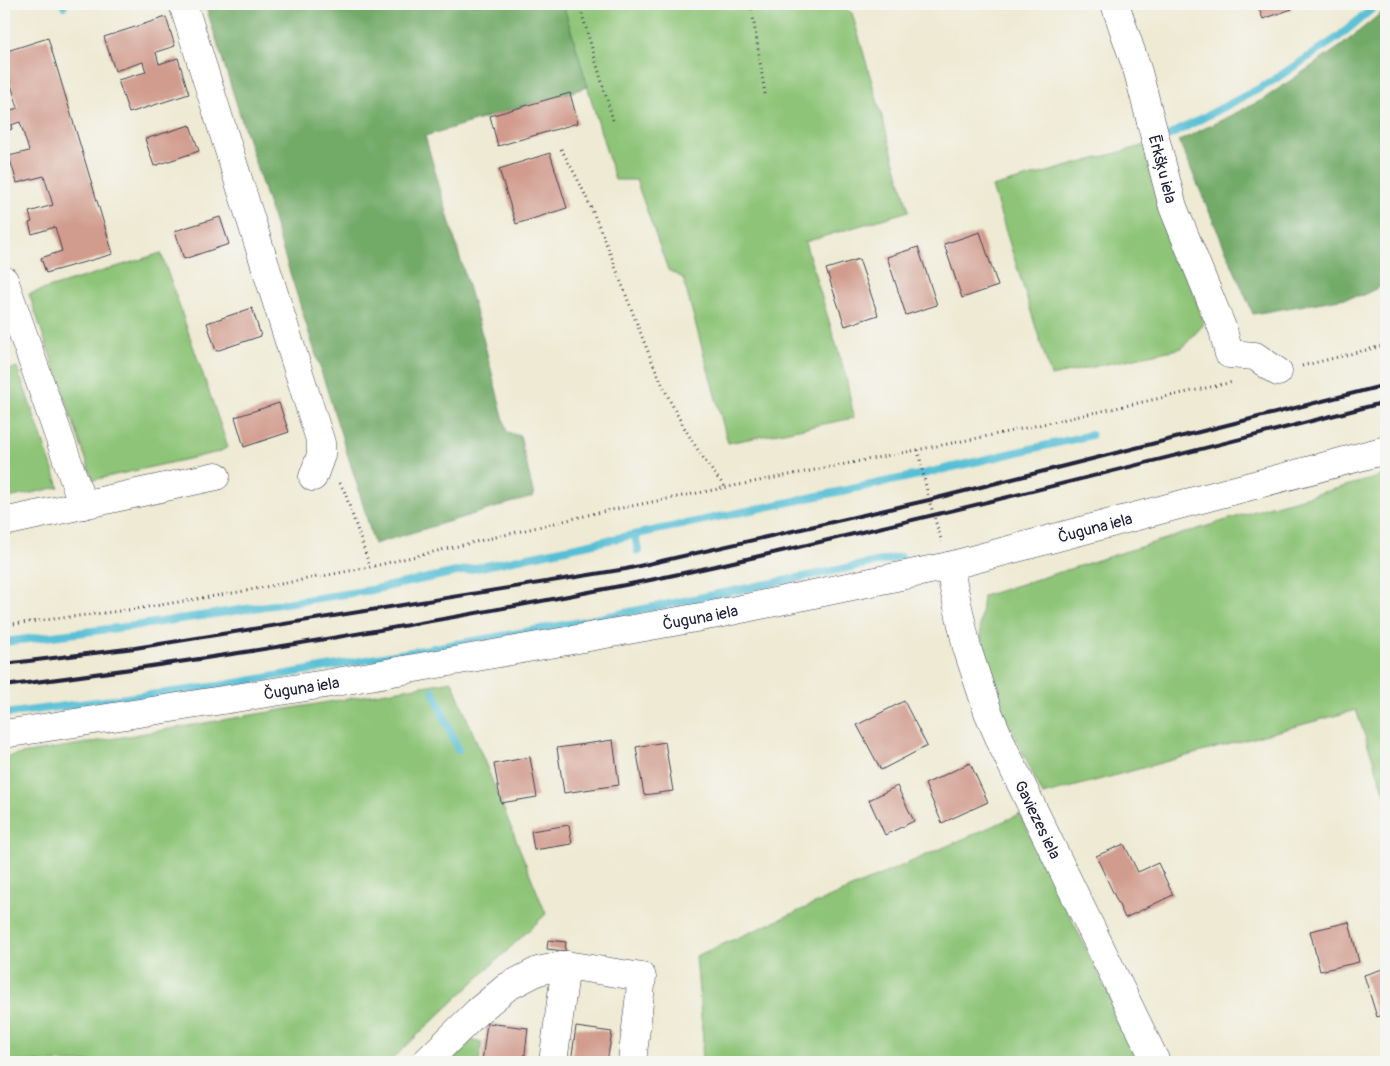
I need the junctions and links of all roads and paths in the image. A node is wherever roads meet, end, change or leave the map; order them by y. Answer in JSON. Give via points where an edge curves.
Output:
{"nodes":[{"id":1,"x":182,"y":4,"type":"edge"},
{"id":2,"x":579,"y":4,"type":"edge"},
{"id":3,"x":751,"y":4,"type":"edge"},
{"id":4,"x":1115,"y":4,"type":"edge"},
{"id":5,"x":765,"y":94,"type":"dead end"},
{"id":6,"x":613,"y":120,"type":"dead end"},
{"id":7,"x":561,"y":149,"type":"dead end"},
{"id":8,"x":4,"y":280,"type":"edge"},
{"id":9,"x":1386,"y":345,"type":"edge"},
{"id":10,"x":1278,"y":372,"type":"junction"},
{"id":11,"x":918,"y":450,"type":"junction"},
{"id":12,"x":1386,"y":450,"type":"edge"},
{"id":13,"x":216,"y":476,"type":"dead end"},
{"id":14,"x":313,"y":477,"type":"dead end"},
{"id":15,"x":726,"y":488,"type":"junction"},
{"id":16,"x":344,"y":490,"type":"dead end"},
{"id":17,"x":83,"y":506,"type":"junction"},
{"id":18,"x":4,"y":522,"type":"edge"},
{"id":19,"x":949,"y":566,"type":"junction"},
{"id":20,"x":370,"y":567,"type":"junction"},
{"id":21,"x":4,"y":625,"type":"edge"},
{"id":22,"x":4,"y":734,"type":"edge"},
{"id":23,"x":566,"y":965,"type":"junction"},
{"id":24,"x":426,"y":1062,"type":"edge"},
{"id":25,"x":553,"y":1062,"type":"edge"},
{"id":26,"x":632,"y":1062,"type":"edge"},
{"id":27,"x":1156,"y":1062,"type":"edge"}],
"edges":[{"from":1,"to":14,"type":"street","via":[[321,443],[321,455]]},
{"from":2,"to":6,"type":"path"},
{"from":3,"to":5,"type":"path"},
{"from":4,"to":10,"type":"street","name":"Ērkšķu iela","via":[[1138,72],[1173,207],[1223,330],[1229,354],[1255,356]]},
{"from":7,"to":15,"type":"path","via":[[598,224],[671,404],[696,450]]},
{"from":8,"to":17,"type":"street"},
{"from":9,"to":10,"type":"path"},
{"from":10,"to":11,"type":"path"},
{"from":11,"to":15,"type":"path"},
{"from":11,"to":19,"type":"path"},
{"from":12,"to":19,"type":"street","name":"Čuguna iela"},
{"from":13,"to":17,"type":"street"},
{"from":15,"to":20,"type":"path","via":[[601,512]]},
{"from":16,"to":20,"type":"path"},
{"from":17,"to":18,"type":"street"},
{"from":19,"to":22,"type":"street","name":"Čuguna iela","via":[[712,615],[374,676]]},
{"from":19,"to":27,"type":"street","name":"Gaviezes iela","via":[[966,648],[988,712]]},
{"from":20,"to":21,"type":"path","via":[[136,609]]},
{"from":23,"to":24,"type":"street","via":[[538,971],[507,987]]},
{"from":23,"to":25,"type":"street"},
{"from":23,"to":26,"type":"street","via":[[642,977]]}]}
